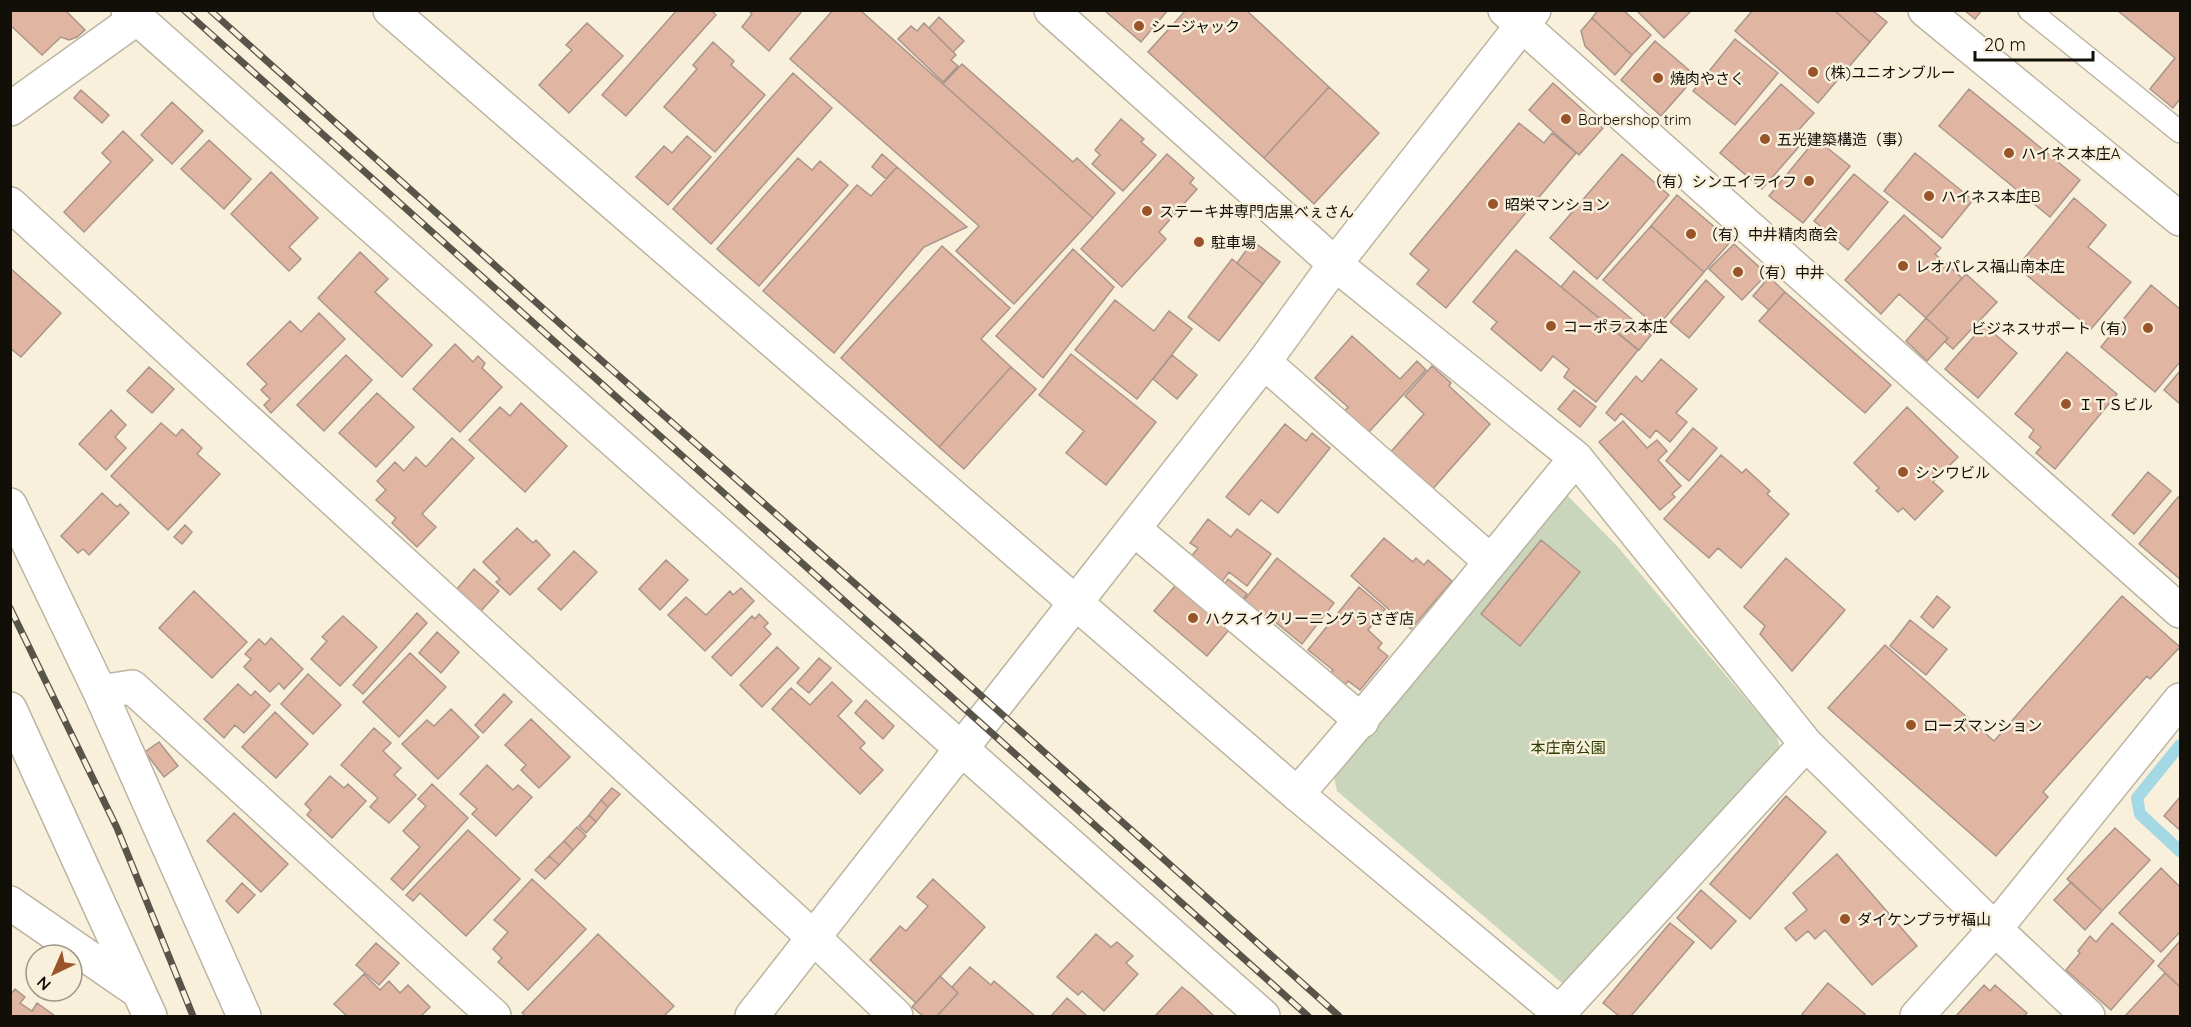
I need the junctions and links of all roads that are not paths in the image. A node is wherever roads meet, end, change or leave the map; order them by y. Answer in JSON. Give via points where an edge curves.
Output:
{"nodes":[{"id":1,"x":390,"y":10,"type":"edge"},
{"id":2,"x":1051,"y":10,"type":"edge"},
{"id":3,"x":1925,"y":10,"type":"edge"},
{"id":4,"x":2030,"y":10,"type":"edge"},
{"id":5,"x":132,"y":14,"type":"edge"},
{"id":6,"x":1521,"y":16,"type":"edge"},
{"id":7,"x":10,"y":109,"type":"edge"},
{"id":8,"x":2181,"y":132,"type":"edge"},
{"id":9,"x":10,"y":204,"type":"edge"},
{"id":10,"x":2181,"y":219,"type":"edge"},
{"id":11,"x":1335,"y":264,"type":"junction"},
{"id":12,"x":1264,"y":362,"type":"junction"},
{"id":13,"x":1576,"y":458,"type":"junction"},
{"id":14,"x":10,"y":505,"type":"edge"},
{"id":15,"x":1134,"y":529,"type":"junction"},
{"id":16,"x":1490,"y":561,"type":"junction"},
{"id":17,"x":1076,"y":601,"type":"junction"},
{"id":18,"x":2181,"y":611,"type":"edge"},
{"id":19,"x":100,"y":692,"type":"junction"},
{"id":20,"x":2181,"y":700,"type":"edge"},
{"id":21,"x":10,"y":709,"type":"edge"},
{"id":22,"x":1362,"y":721,"type":"junction"},
{"id":23,"x":1806,"y":744,"type":"junction"},
{"id":24,"x":960,"y":749,"type":"junction"},
{"id":25,"x":1297,"y":794,"type":"junction"},
{"id":26,"x":10,"y":903,"type":"edge"},
{"id":27,"x":1995,"y":929,"type":"junction"},
{"id":28,"x":813,"y":938,"type":"junction"},
{"id":29,"x":144,"y":1004,"type":"edge"},
{"id":30,"x":1561,"y":1015,"type":"edge"},
{"id":31,"x":244,"y":1017,"type":"edge"},
{"id":32,"x":494,"y":1017,"type":"edge"},
{"id":33,"x":752,"y":1017,"type":"edge"},
{"id":34,"x":896,"y":1017,"type":"edge"},
{"id":35,"x":1263,"y":1017,"type":"edge"},
{"id":36,"x":1917,"y":1017,"type":"edge"},
{"id":37,"x":2088,"y":1017,"type":"edge"}],
"edges":[{"from":1,"to":17,"type":"street"},
{"from":2,"to":11,"type":"street"},
{"from":3,"to":10,"type":"street"},
{"from":4,"to":8,"type":"lane"},
{"from":5,"to":7,"type":"street"},
{"from":5,"to":24,"type":"street"},
{"from":6,"to":11,"type":"street"},
{"from":6,"to":18,"type":"street"},
{"from":9,"to":28,"type":"street"},
{"from":11,"to":12,"type":"street"},
{"from":11,"to":13,"type":"street"},
{"from":12,"to":15,"type":"street"},
{"from":12,"to":16,"type":"street"},
{"from":13,"to":16,"type":"street"},
{"from":13,"to":23,"type":"street"},
{"from":14,"to":19,"type":"street"},
{"from":15,"to":17,"type":"street"},
{"from":15,"to":22,"type":"street"},
{"from":16,"to":22,"type":"street"},
{"from":17,"to":24,"type":"street"},
{"from":17,"to":25,"type":"street"},
{"from":19,"to":31,"type":"street"},
{"from":19,"to":32,"type":"street","via":[[132,687]]},
{"from":20,"to":27,"type":"street"},
{"from":21,"to":29,"type":"street"},
{"from":22,"to":25,"type":"street"},
{"from":23,"to":27,"type":"street"},
{"from":23,"to":30,"type":"street"},
{"from":24,"to":28,"type":"street"},
{"from":24,"to":35,"type":"street"},
{"from":25,"to":30,"type":"street"},
{"from":26,"to":29,"type":"street"},
{"from":27,"to":36,"type":"street"},
{"from":27,"to":37,"type":"street"},
{"from":28,"to":33,"type":"street"},
{"from":28,"to":34,"type":"street"}]}
